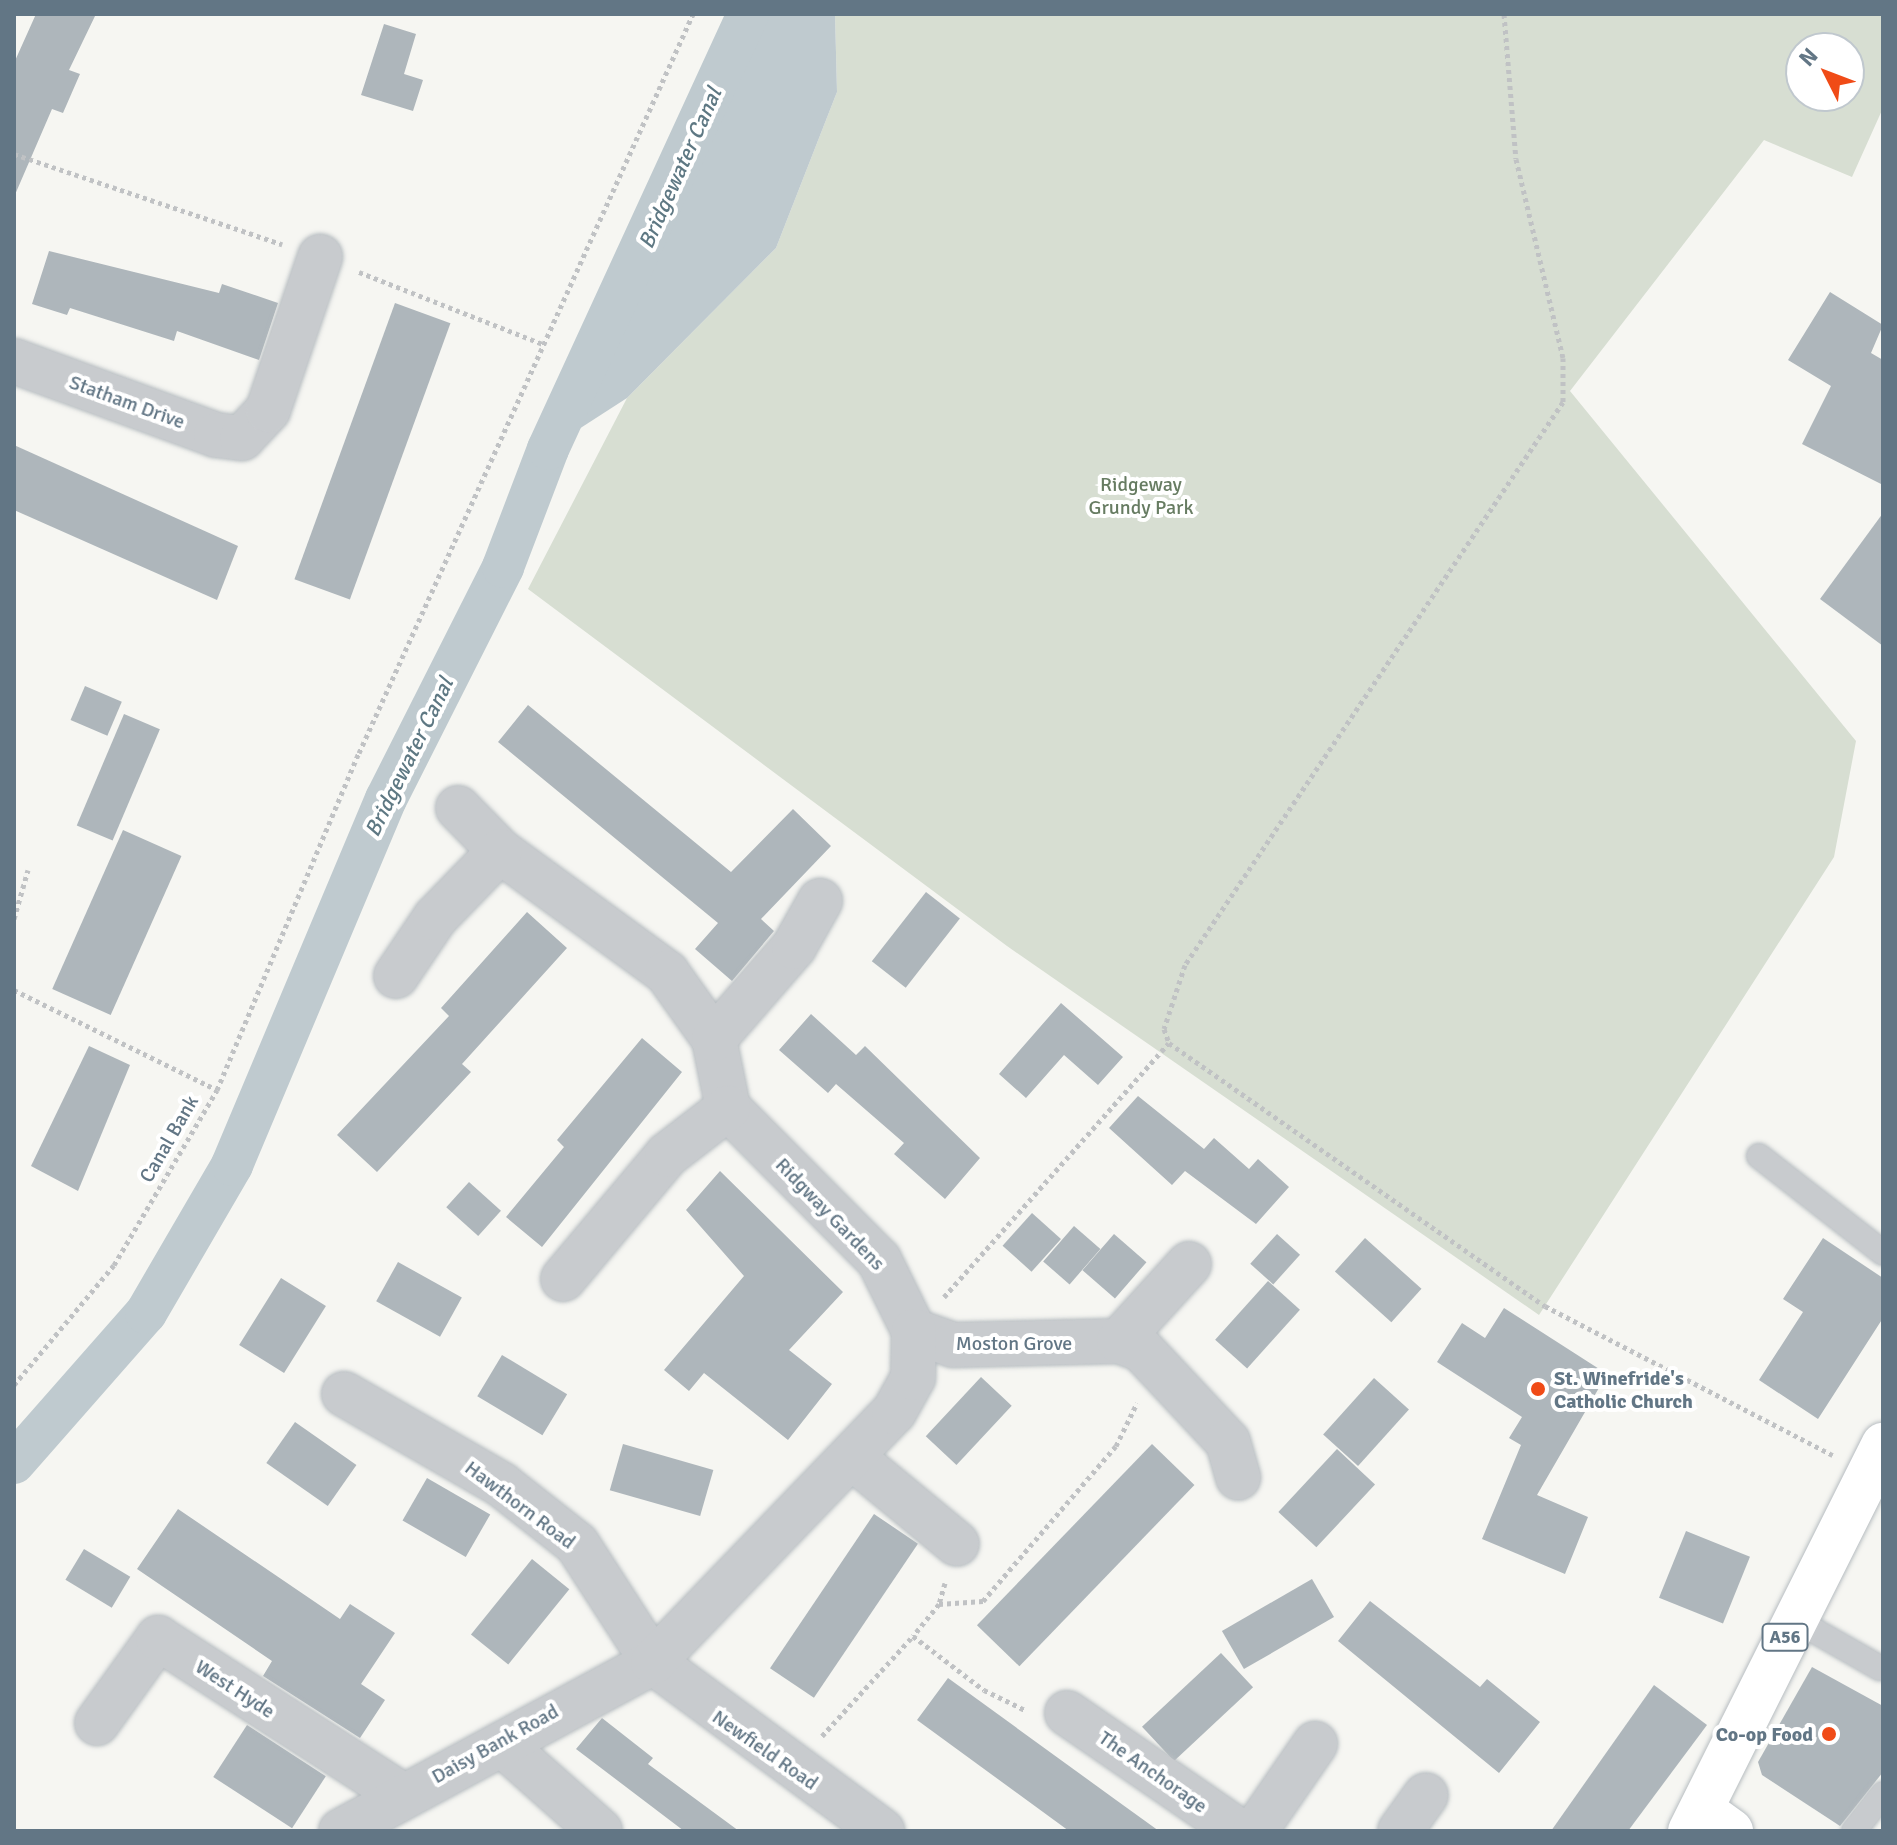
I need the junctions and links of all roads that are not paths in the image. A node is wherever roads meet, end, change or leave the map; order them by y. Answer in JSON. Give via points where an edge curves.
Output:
{"nodes":[{"id":1,"x":320,"y":257,"type":"dead end"},
{"id":2,"x":14,"y":361,"type":"edge"},
{"id":3,"x":458,"y":808,"type":"dead end"},
{"id":4,"x":500,"y":851,"type":"junction"},
{"id":5,"x":820,"y":901,"type":"dead end"},
{"id":6,"x":396,"y":976,"type":"dead end"},
{"id":7,"x":714,"y":1039,"type":"junction"},
{"id":8,"x":728,"y":1108,"type":"junction"},
{"id":9,"x":1759,"y":1156,"type":"dead end"},
{"id":10,"x":1883,"y":1253,"type":"edge"},
{"id":11,"x":1189,"y":1264,"type":"dead end"},
{"id":12,"x":563,"y":1279,"type":"dead end"},
{"id":13,"x":914,"y":1331,"type":"junction"},
{"id":14,"x":1119,"y":1341,"type":"junction"},
{"id":15,"x":344,"y":1394,"type":"dead end"},
{"id":16,"x":852,"y":1457,"type":"junction"},
{"id":17,"x":1874,"y":1458,"type":"edge"},
{"id":18,"x":1238,"y":1478,"type":"dead end"},
{"id":19,"x":957,"y":1544,"type":"road end"},
{"id":20,"x":1794,"y":1619,"type":"junction"},
{"id":21,"x":653,"y":1662,"type":"junction"},
{"id":22,"x":1880,"y":1668,"type":"dead end"},
{"id":23,"x":1067,"y":1713,"type":"road end"},
{"id":24,"x":97,"y":1723,"type":"dead end"},
{"id":25,"x":502,"y":1744,"type":"junction"},
{"id":26,"x":1315,"y":1744,"type":"dead end"},
{"id":27,"x":1883,"y":1794,"type":"edge"},
{"id":28,"x":402,"y":1795,"type":"junction"},
{"id":29,"x":1426,"y":1795,"type":"dead end"},
{"id":30,"x":1708,"y":1824,"type":"edge"},
{"id":31,"x":341,"y":1831,"type":"edge"},
{"id":32,"x":600,"y":1831,"type":"edge"},
{"id":33,"x":882,"y":1831,"type":"edge"},
{"id":34,"x":1239,"y":1831,"type":"edge"},
{"id":35,"x":1255,"y":1831,"type":"edge"},
{"id":36,"x":1400,"y":1831,"type":"edge"},
{"id":37,"x":1854,"y":1831,"type":"edge"}],
"edges":[{"from":1,"to":2,"type":"street","name":"Statham Drive","via":[[268,410],[241,448]]},
{"from":3,"to":4,"type":"street"},
{"from":4,"to":6,"type":"street","via":[[435,918]]},
{"from":4,"to":7,"type":"street","via":[[640,947]]},
{"from":5,"to":7,"type":"street","via":[[794,947]]},
{"from":7,"to":8,"type":"street"},
{"from":8,"to":12,"type":"street","via":[[667,1155]]},
{"from":8,"to":13,"type":"street","name":"Ridgway Gardens","via":[[879,1260]]},
{"from":9,"to":10,"type":"lane"},
{"from":11,"to":14,"type":"street"},
{"from":13,"to":14,"type":"street","name":"Moston Grove","via":[[953,1345]]},
{"from":13,"to":16,"type":"street","via":[[913,1378],[894,1412]]},
{"from":14,"to":18,"type":"street","via":[[1161,1365],[1228,1442]]},
{"from":15,"to":21,"type":"street","name":"Hawthorn Road","via":[[502,1485],[577,1544]]},
{"from":16,"to":19,"type":"street"},
{"from":16,"to":21,"type":"street"},
{"from":17,"to":20,"type":"main road","number":"A56"},
{"from":20,"to":22,"type":"lane"},
{"from":20,"to":30,"type":"main road","number":"A56"},
{"from":21,"to":25,"type":"street","name":"Daisy Bank Road"},
{"from":21,"to":33,"type":"street","name":"Newfield Road"},
{"from":23,"to":34,"type":"street","name":"The Anchorage"},
{"from":24,"to":28,"type":"street","name":"West Hyde","via":[[158,1638]]},
{"from":25,"to":28,"type":"street","name":"Daisy Bank Road"},
{"from":25,"to":32,"type":"street"},
{"from":26,"to":35,"type":"street"},
{"from":27,"to":37,"type":"lane"},
{"from":28,"to":31,"type":"street","name":"Daisy Bank Road"},
{"from":29,"to":36,"type":"street"}]}
